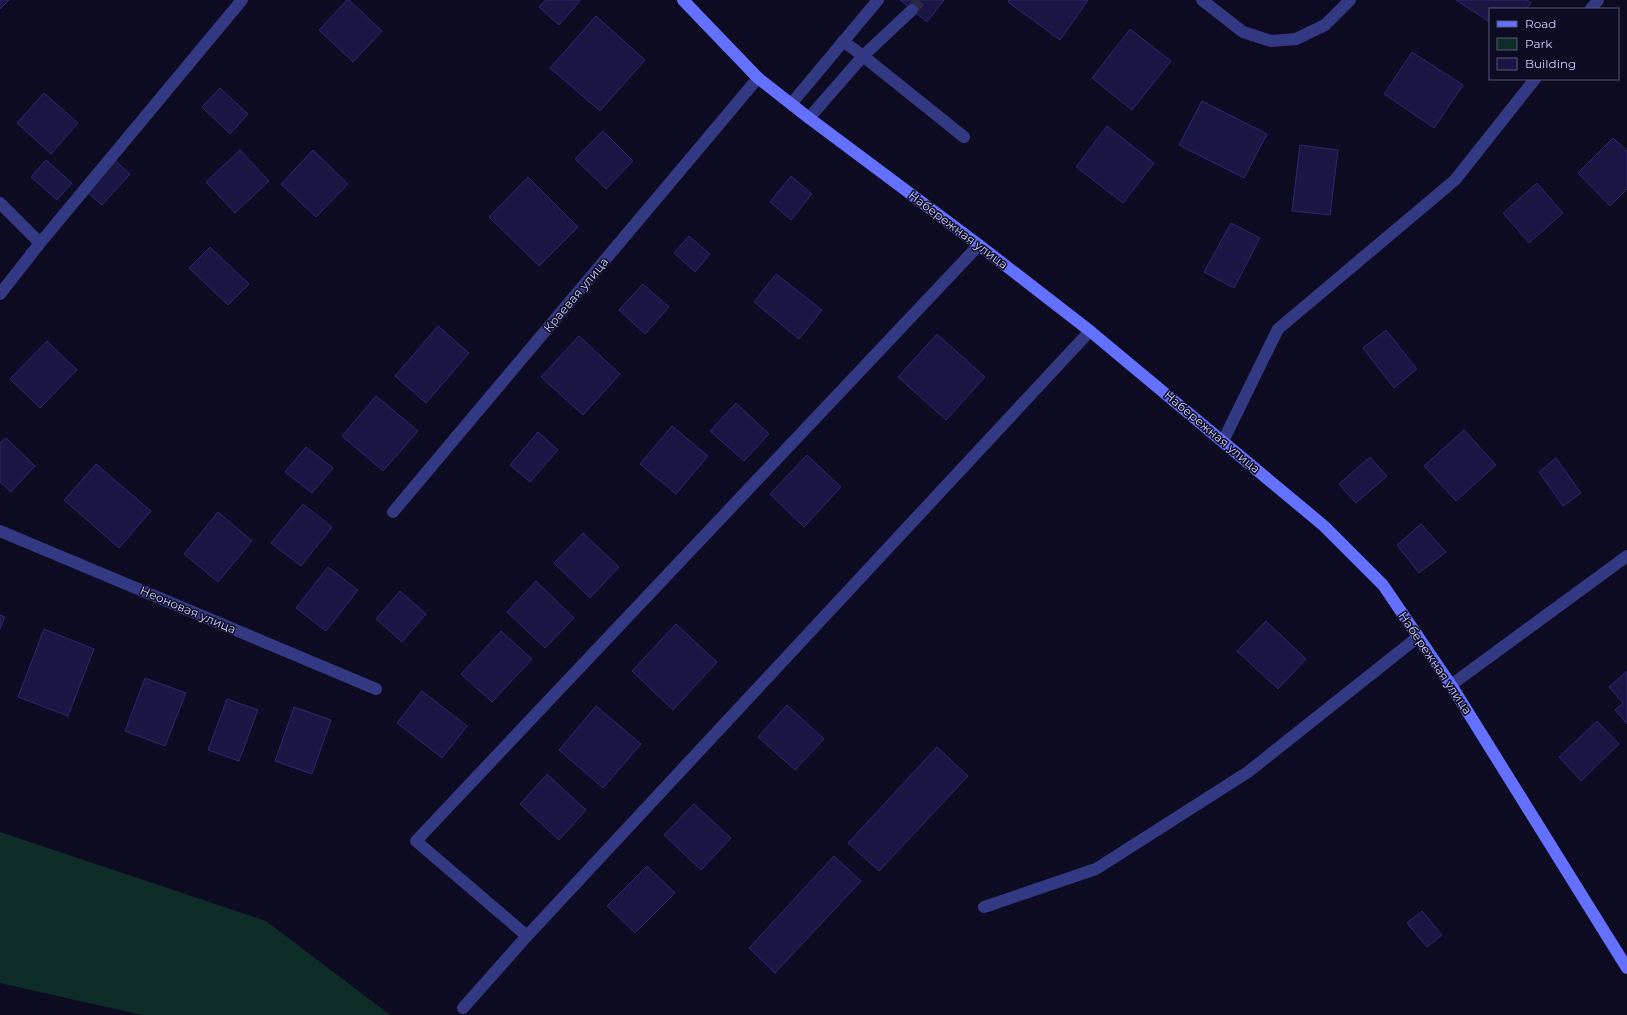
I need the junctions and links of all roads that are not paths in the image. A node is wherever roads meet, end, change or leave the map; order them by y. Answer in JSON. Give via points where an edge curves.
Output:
{"nodes":[{"id":1,"x":242,"y":0,"type":"edge"},
{"id":2,"x":683,"y":0,"type":"edge"},
{"id":3,"x":878,"y":0,"type":"edge"},
{"id":4,"x":1202,"y":0,"type":"edge"},
{"id":5,"x":1350,"y":0,"type":"edge"},
{"id":6,"x":1598,"y":0,"type":"edge"},
{"id":7,"x":1592,"y":8,"type":"edge"},
{"id":8,"x":912,"y":10,"type":"tunnel mouth"},
{"id":9,"x":842,"y":41,"type":"junction"},
{"id":10,"x":863,"y":56,"type":"junction"},
{"id":11,"x":758,"y":78,"type":"junction"},
{"id":12,"x":1535,"y":80,"type":"edge"},
{"id":13,"x":791,"y":104,"type":"junction"},
{"id":14,"x":809,"y":118,"type":"junction"},
{"id":15,"x":964,"y":137,"type":"dead end"},
{"id":16,"x":0,"y":203,"type":"edge"},
{"id":17,"x":40,"y":243,"type":"junction"},
{"id":18,"x":980,"y":245,"type":"junction"},
{"id":19,"x":0,"y":294,"type":"edge"},
{"id":20,"x":1090,"y":331,"type":"junction"},
{"id":21,"x":1223,"y":441,"type":"junction"},
{"id":22,"x":393,"y":512,"type":"dead end"},
{"id":23,"x":0,"y":531,"type":"edge"},
{"id":24,"x":1627,"y":556,"type":"edge"},
{"id":25,"x":1418,"y":637,"type":"junction"},
{"id":26,"x":1451,"y":685,"type":"junction"},
{"id":27,"x":376,"y":689,"type":"dead end"},
{"id":28,"x":984,"y":907,"type":"dead end"},
{"id":29,"x":527,"y":936,"type":"junction"},
{"id":30,"x":1627,"y":968,"type":"edge"},
{"id":31,"x":463,"y":1008,"type":"dead end"}],
"edges":[{"from":1,"to":17,"type":"street"},
{"from":2,"to":11,"type":"street","name":"Набережная улица"},
{"from":3,"to":9,"type":"street"},
{"from":4,"to":5,"type":"street","via":[[1243,32],[1270,41],[1296,39],[1325,25]]},
{"from":6,"to":7,"type":"street"},
{"from":8,"to":10,"type":"street"},
{"from":9,"to":10,"type":"street"},
{"from":9,"to":13,"type":"street"},
{"from":10,"to":14,"type":"street"},
{"from":10,"to":15,"type":"street"},
{"from":11,"to":13,"type":"street","name":"Набережная улица"},
{"from":11,"to":22,"type":"street","name":"Краевая улица"},
{"from":12,"to":21,"type":"street","via":[[1455,180],[1278,329]]},
{"from":13,"to":14,"type":"street","name":"Набережная улица"},
{"from":14,"to":18,"type":"street","name":"Набережная улица"},
{"from":16,"to":17,"type":"street"},
{"from":17,"to":19,"type":"street"},
{"from":18,"to":20,"type":"street","name":"Набережная улица"},
{"from":18,"to":29,"type":"street","via":[[416,841]]},
{"from":20,"to":21,"type":"street","name":"Набережная улица"},
{"from":20,"to":29,"type":"street"},
{"from":21,"to":25,"type":"street","name":"Набережная улица","via":[[1324,526],[1383,585]]},
{"from":23,"to":27,"type":"street","name":"Неоновая улица"},
{"from":24,"to":26,"type":"street"},
{"from":25,"to":26,"type":"street","name":"Набережная улица"},
{"from":25,"to":28,"type":"street","via":[[1248,772],[1096,868]]},
{"from":26,"to":30,"type":"street","name":"Набережная улица"},
{"from":29,"to":31,"type":"street"}]}
